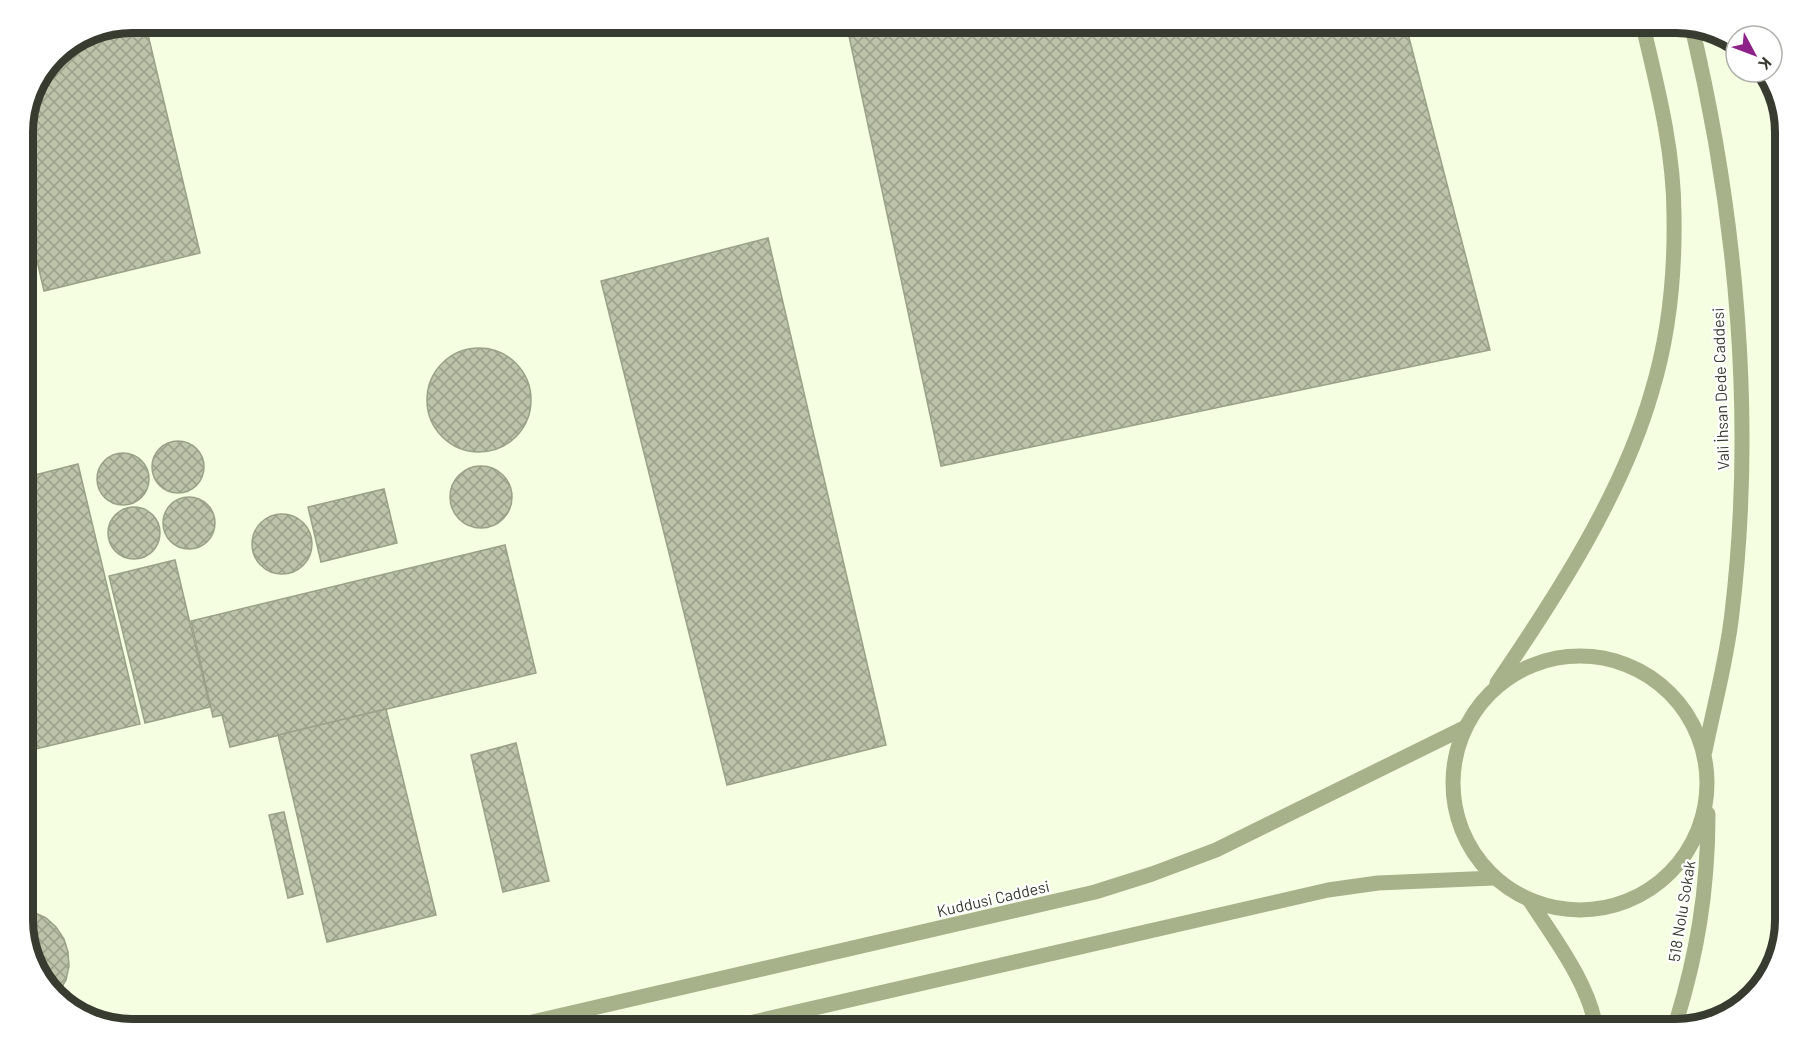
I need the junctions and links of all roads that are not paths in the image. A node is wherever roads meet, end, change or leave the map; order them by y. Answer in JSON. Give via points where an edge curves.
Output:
{"nodes":[{"id":1,"x":1644,"y":33,"type":"edge"},
{"id":2,"x":1694,"y":35,"type":"edge"},
{"id":3,"x":1492,"y":691,"type":"junction"},
{"id":4,"x":1466,"y":727,"type":"junction"},
{"id":5,"x":1705,"y":751,"type":"junction"},
{"id":6,"x":1708,"y":795,"type":"junction"},
{"id":7,"x":1494,"y":878,"type":"junction"},
{"id":8,"x":1530,"y":900,"type":"junction"},
{"id":9,"x":545,"y":1019,"type":"edge"},
{"id":10,"x":767,"y":1019,"type":"edge"},
{"id":11,"x":1593,"y":1019,"type":"edge"},
{"id":12,"x":1677,"y":1019,"type":"edge"}],
"edges":[{"from":1,"to":3,"type":"street","via":[[1670,159],[1674,213],[1673,274],[1652,390],[1632,448],[1605,505],[1538,622]]},
{"from":2,"to":5,"type":"street","name":"Vali İhsan Dede Caddesi","via":[[1707,90],[1731,248],[1743,455],[1732,615]]},
{"from":3,"to":4,"type":"street"},
{"from":3,"to":5,"type":"street","via":[[1529,666],[1561,658],[1616,660],[1656,680],[1686,711]]},
{"from":4,"to":7,"type":"street","via":[[1453,770],[1455,809],[1469,846]]},
{"from":4,"to":9,"type":"street","name":"Kuddusi Caddesi","via":[[1216,850],[1152,874],[1095,892]]},
{"from":5,"to":6,"type":"street","name":"518 Nolu Sokak"},
{"from":6,"to":8,"type":"street","via":[[1696,838],[1673,871],[1642,895],[1604,909],[1565,910]]},
{"from":6,"to":12,"type":"street","name":"518 Nolu Sokak","via":[[1704,906]]},
{"from":7,"to":8,"type":"street"},
{"from":7,"to":10,"type":"street","via":[[1378,883],[1328,890]]},
{"from":8,"to":11,"type":"street","via":[[1584,991]]}]}
